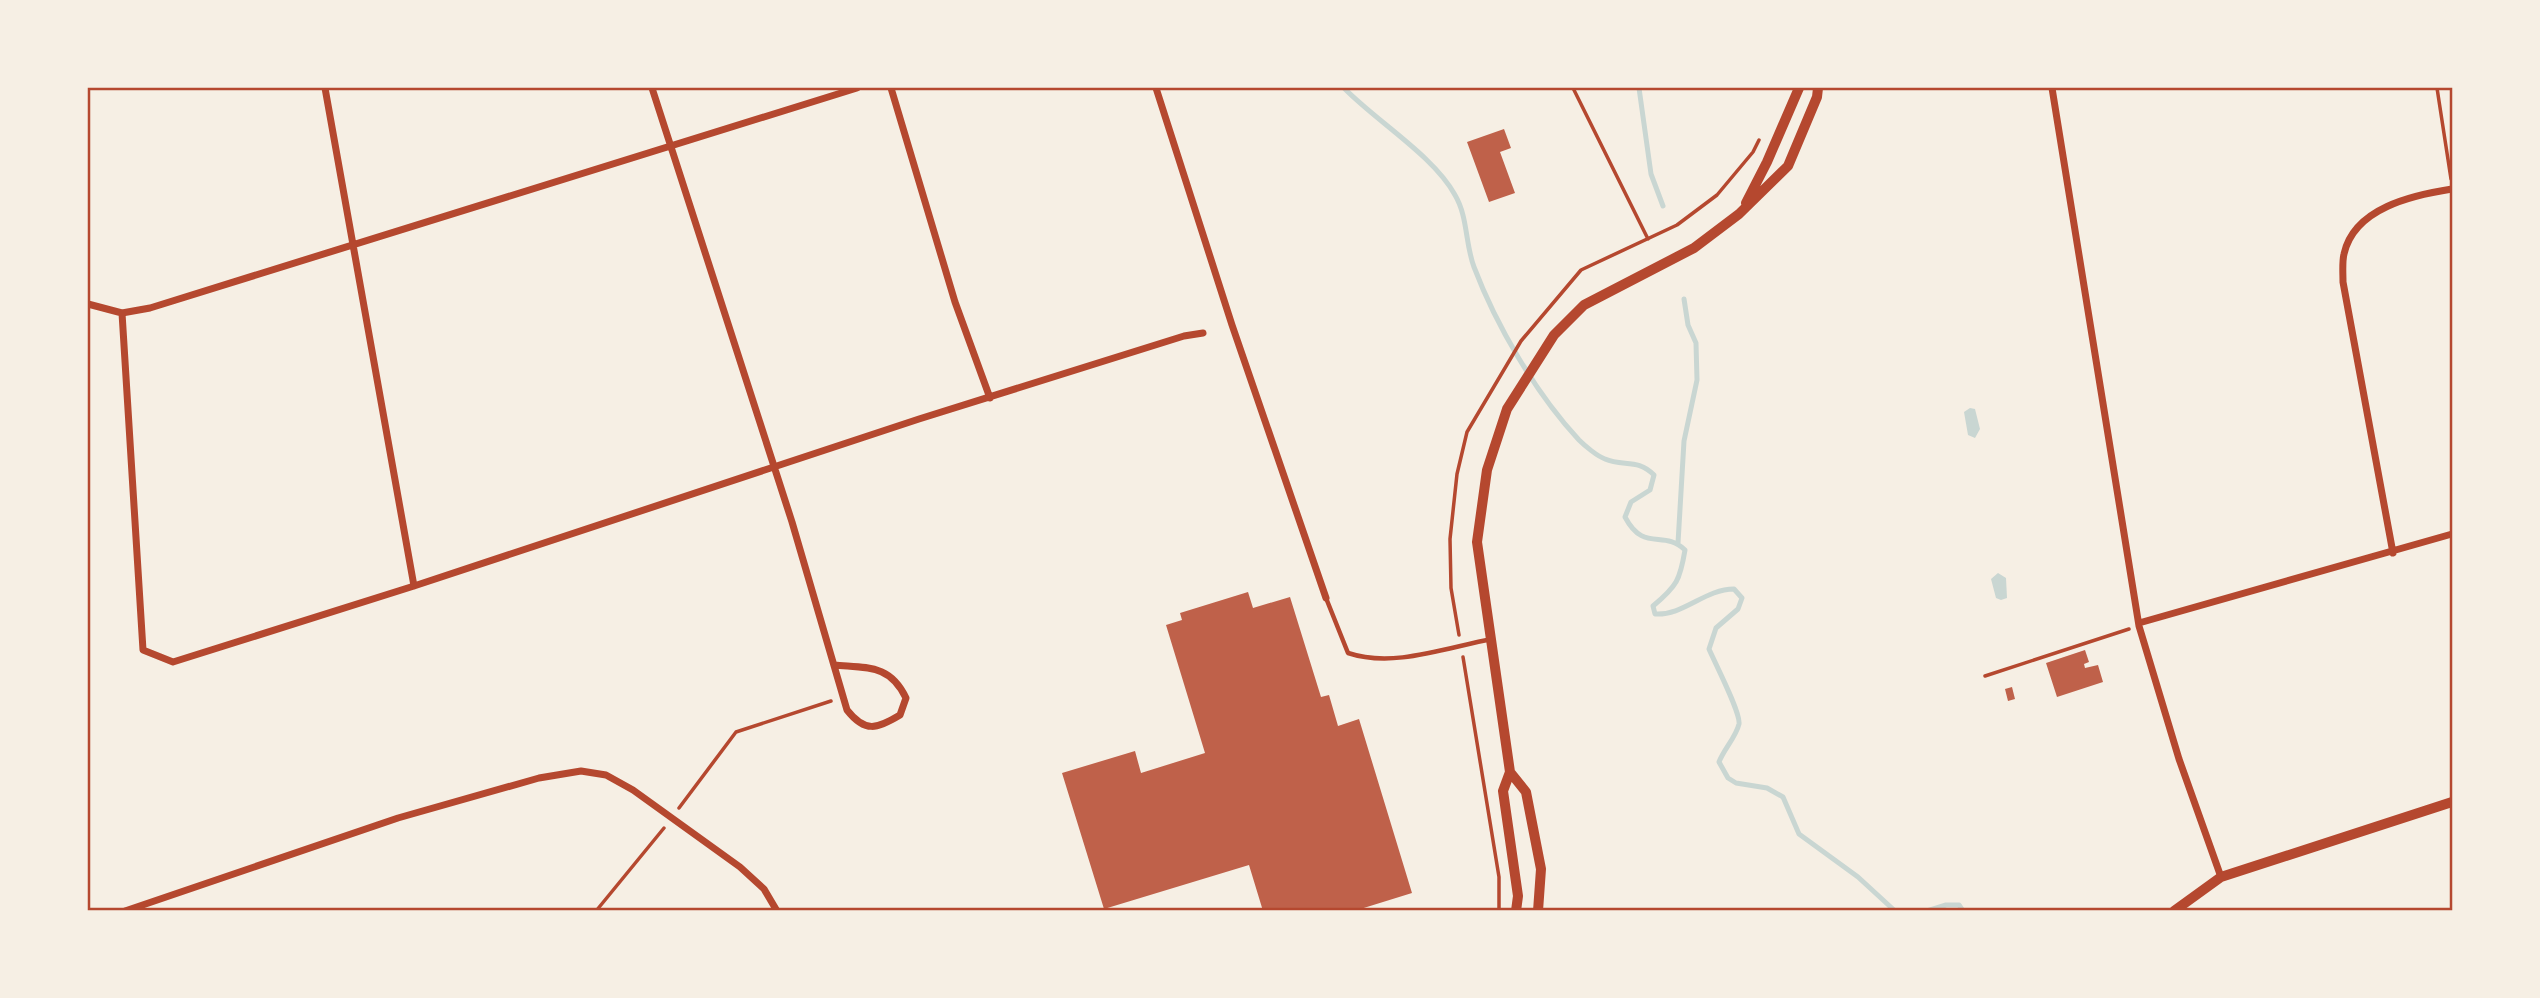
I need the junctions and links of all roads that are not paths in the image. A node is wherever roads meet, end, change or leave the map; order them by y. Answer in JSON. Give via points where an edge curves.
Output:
{"nodes":[{"id":1,"x":325,"y":88,"type":"edge"},
{"id":2,"x":652,"y":88,"type":"edge"},
{"id":3,"x":857,"y":88,"type":"edge"},
{"id":4,"x":891,"y":88,"type":"edge"},
{"id":5,"x":1156,"y":88,"type":"edge"},
{"id":6,"x":1799,"y":88,"type":"edge"},
{"id":7,"x":1818,"y":88,"type":"edge"},
{"id":8,"x":2052,"y":88,"type":"edge"},
{"id":9,"x":669,"y":146,"type":"junction"},
{"id":10,"x":2452,"y":189,"type":"edge"},
{"id":11,"x":1739,"y":215,"type":"junction"},
{"id":12,"x":355,"y":245,"type":"junction"},
{"id":13,"x":88,"y":304,"type":"edge"},
{"id":14,"x":122,"y":313,"type":"junction"},
{"id":15,"x":1203,"y":333,"type":"dead end"},
{"id":16,"x":990,"y":398,"type":"junction"},
{"id":17,"x":774,"y":466,"type":"junction"},
{"id":18,"x":2452,"y":534,"type":"edge"},
{"id":19,"x":2393,"y":553,"type":"junction"},
{"id":20,"x":414,"y":586,"type":"junction"},
{"id":21,"x":1326,"y":598,"type":"joint"},
{"id":22,"x":2139,"y":625,"type":"junction"},
{"id":23,"x":1492,"y":639,"type":"junction"},
{"id":24,"x":834,"y":665,"type":"junction"},
{"id":25,"x":1510,"y":772,"type":"junction"},
{"id":26,"x":2452,"y":802,"type":"edge"},
{"id":27,"x":2221,"y":877,"type":"junction"},
{"id":28,"x":125,"y":911,"type":"edge"},
{"id":29,"x":777,"y":911,"type":"edge"},
{"id":30,"x":1516,"y":911,"type":"edge"},
{"id":31,"x":1538,"y":911,"type":"edge"},
{"id":32,"x":2174,"y":911,"type":"edge"}],
"edges":[{"from":1,"to":12,"type":"street"},
{"from":2,"to":9,"type":"street"},
{"from":3,"to":9,"type":"street"},
{"from":4,"to":16,"type":"street","via":[[955,302]]},
{"from":5,"to":21,"type":"street"},
{"from":6,"to":11,"type":"street"},
{"from":7,"to":11,"type":"street","via":[[1788,166]]},
{"from":8,"to":22,"type":"street"},
{"from":9,"to":12,"type":"street"},
{"from":9,"to":17,"type":"street"},
{"from":10,"to":19,"type":"street","via":[[2420,194],[2375,213],[2358,226],[2344,254],[2343,282]]},
{"from":11,"to":23,"type":"street","via":[[1693,248],[1584,304],[1554,335],[1507,409],[1487,470],[1477,541]]},
{"from":12,"to":14,"type":"street"},
{"from":12,"to":20,"type":"street"},
{"from":13,"to":14,"type":"street"},
{"from":14,"to":20,"type":"street","via":[[143,650],[173,662]]},
{"from":15,"to":16,"type":"street"},
{"from":16,"to":17,"type":"street"},
{"from":17,"to":20,"type":"street"},
{"from":17,"to":24,"type":"street"},
{"from":18,"to":19,"type":"street"},
{"from":19,"to":22,"type":"street"},
{"from":21,"to":23,"type":"lane","via":[[1348,653],[1364,658],[1387,660]]},
{"from":22,"to":27,"type":"street"},
{"from":23,"to":25,"type":"street"},
{"from":24,"to":24,"type":"street","via":[[886,673],[898,682],[906,698],[900,715],[886,724],[858,724],[847,710]]},
{"from":25,"to":30,"type":"street","via":[[1503,791],[1518,896]]},
{"from":25,"to":31,"type":"street","via":[[1526,792],[1541,869]]},
{"from":26,"to":27,"type":"street"},
{"from":27,"to":32,"type":"street"},
{"from":28,"to":29,"type":"street","via":[[398,818],[539,778],[581,771],[606,775],[740,867],[764,889]]}]}
